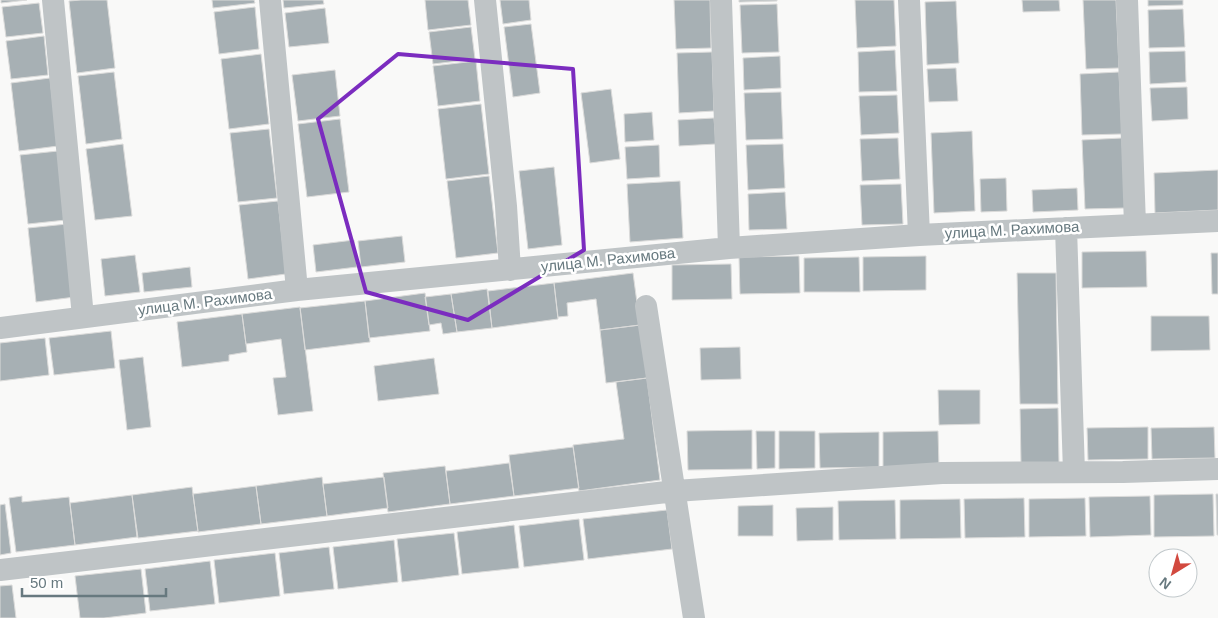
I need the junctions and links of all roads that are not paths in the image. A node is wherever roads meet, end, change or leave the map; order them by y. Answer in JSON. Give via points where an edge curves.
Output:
{"nodes":[{"id":1,"x":53,"y":0,"type":"edge"},
{"id":2,"x":270,"y":0,"type":"edge"},
{"id":3,"x":485,"y":0,"type":"edge"},
{"id":4,"x":721,"y":0,"type":"edge"},
{"id":5,"x":909,"y":0,"type":"edge"},
{"id":6,"x":1127,"y":0,"type":"edge"},
{"id":7,"x":1218,"y":221,"type":"edge"},
{"id":8,"x":1135,"y":225,"type":"junction"},
{"id":9,"x":1066,"y":228,"type":"junction"},
{"id":10,"x":919,"y":234,"type":"junction"},
{"id":11,"x":729,"y":248,"type":"junction"},
{"id":12,"x":510,"y":270,"type":"junction"},
{"id":13,"x":297,"y":290,"type":"junction"},
{"id":14,"x":646,"y":306,"type":"dead end"},
{"id":15,"x":83,"y":317,"type":"junction"},
{"id":16,"x":0,"y":328,"type":"edge"},
{"id":17,"x":1218,"y":469,"type":"edge"},
{"id":18,"x":1074,"y":472,"type":"junction"},
{"id":19,"x":675,"y":491,"type":"junction"},
{"id":20,"x":0,"y":570,"type":"edge"},
{"id":21,"x":694,"y":618,"type":"edge"}],
"edges":[{"from":1,"to":15,"type":"street"},
{"from":2,"to":13,"type":"street"},
{"from":3,"to":12,"type":"street"},
{"from":4,"to":11,"type":"street"},
{"from":5,"to":10,"type":"street"},
{"from":6,"to":8,"type":"street"},
{"from":7,"to":8,"type":"street","name":"улица М. Рахимова"},
{"from":8,"to":9,"type":"street","name":"улица М. Рахимова"},
{"from":9,"to":10,"type":"street","name":"улица М. Рахимова"},
{"from":9,"to":18,"type":"street"},
{"from":10,"to":11,"type":"street","name":"улица М. Рахимова"},
{"from":11,"to":12,"type":"street","name":"улица М. Рахимова"},
{"from":12,"to":13,"type":"street","name":"улица М. Рахимова"},
{"from":13,"to":15,"type":"street","name":"улица М. Рахимова"},
{"from":14,"to":19,"type":"street"},
{"from":15,"to":16,"type":"street","name":"улица М. Рахимова"},
{"from":17,"to":18,"type":"street"},
{"from":18,"to":19,"type":"street","via":[[942,473]]},
{"from":19,"to":20,"type":"street"},
{"from":19,"to":21,"type":"street"}]}
